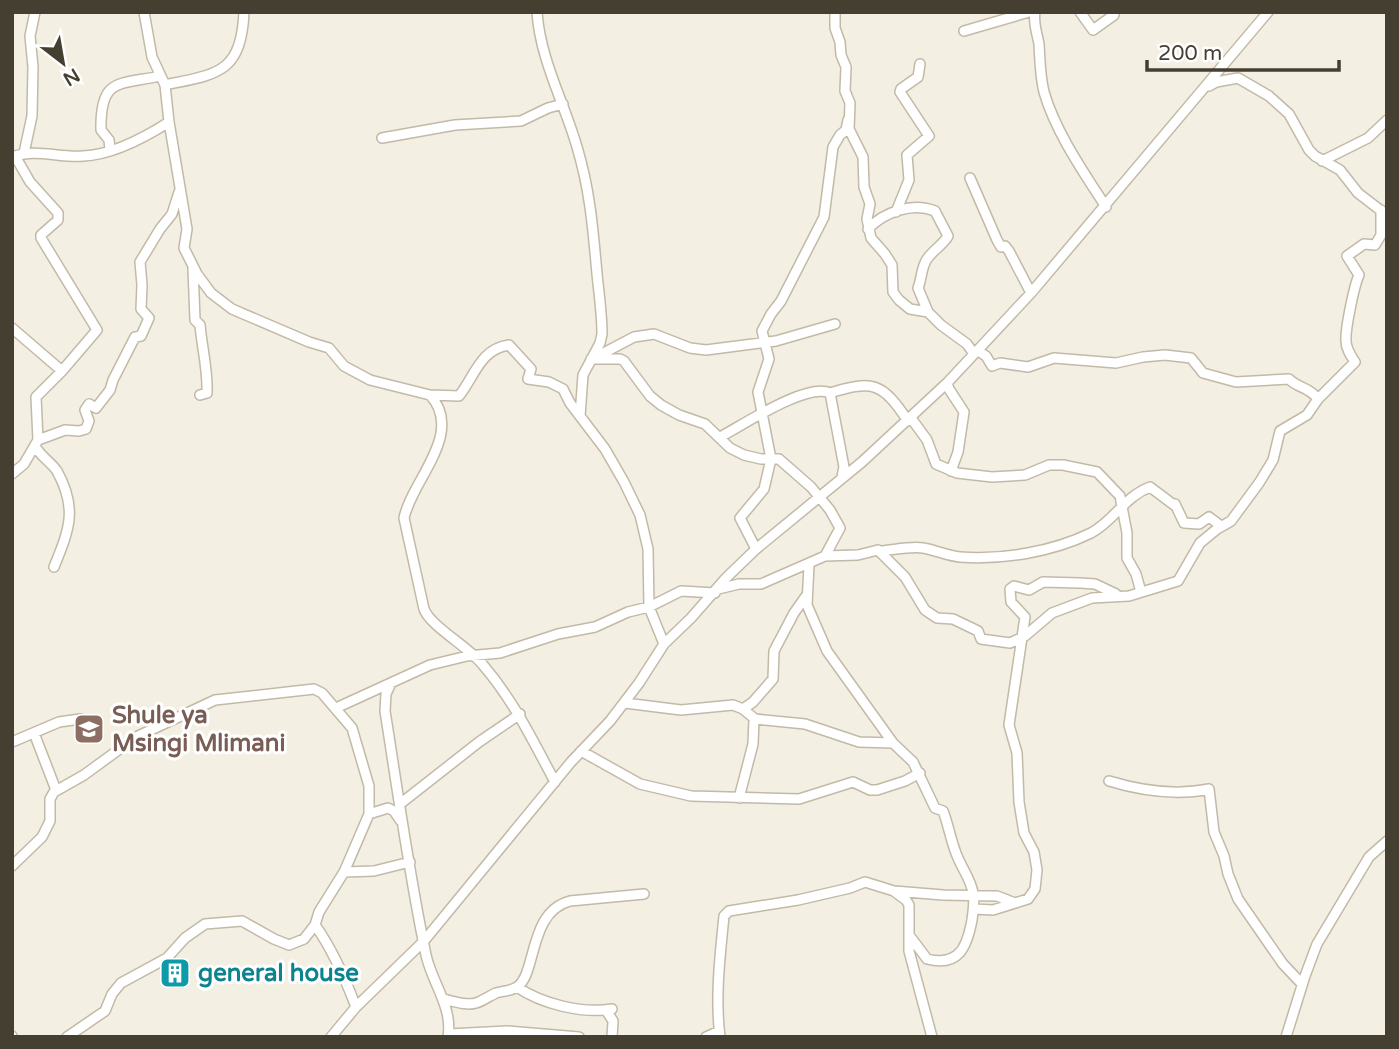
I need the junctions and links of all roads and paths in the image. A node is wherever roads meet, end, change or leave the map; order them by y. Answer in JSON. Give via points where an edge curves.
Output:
{"nodes":[{"id":1,"x":35,"y":12,"type":"edge"},
{"id":2,"x":144,"y":12,"type":"edge"},
{"id":3,"x":244,"y":12,"type":"edge"},
{"id":4,"x":537,"y":12,"type":"edge"},
{"id":5,"x":835,"y":12,"type":"edge"},
{"id":6,"x":1028,"y":12,"type":"edge"},
{"id":7,"x":1035,"y":12,"type":"edge"},
{"id":8,"x":1080,"y":12,"type":"edge"},
{"id":9,"x":1266,"y":13,"type":"edge"},
{"id":10,"x":1114,"y":15,"type":"dead end"},
{"id":11,"x":964,"y":31,"type":"dead end"},
{"id":12,"x":920,"y":64,"type":"dead end"},
{"id":13,"x":162,"y":81,"type":"junction"},
{"id":14,"x":1205,"y":89,"type":"junction"},
{"id":15,"x":564,"y":104,"type":"junction"},
{"id":16,"x":848,"y":120,"type":"junction"},
{"id":17,"x":1387,"y":120,"type":"edge"},
{"id":18,"x":169,"y":122,"type":"junction"},
{"id":19,"x":382,"y":138,"type":"dead end"},
{"id":20,"x":110,"y":150,"type":"junction"},
{"id":21,"x":17,"y":155,"type":"edge"},
{"id":22,"x":1322,"y":161,"type":"junction"},
{"id":23,"x":970,"y":178,"type":"dead end"},
{"id":24,"x":180,"y":187,"type":"junction"},
{"id":25,"x":1106,"y":207,"type":"junction"},
{"id":26,"x":896,"y":212,"type":"junction"},
{"id":27,"x":1384,"y":212,"type":"edge"},
{"id":28,"x":868,"y":229,"type":"junction"},
{"id":29,"x":193,"y":266,"type":"junction"},
{"id":30,"x":1031,"y":293,"type":"junction"},
{"id":31,"x":928,"y":312,"type":"junction"},
{"id":32,"x":835,"y":324,"type":"dead end"},
{"id":33,"x":12,"y":328,"type":"edge"},
{"id":34,"x":765,"y":344,"type":"junction"},
{"id":35,"x":976,"y":353,"type":"junction"},
{"id":36,"x":592,"y":359,"type":"junction"},
{"id":37,"x":62,"y":371,"type":"junction"},
{"id":38,"x":947,"y":383,"type":"junction"},
{"id":39,"x":830,"y":393,"type":"junction"},
{"id":40,"x":200,"y":395,"type":"dead end"},
{"id":41,"x":430,"y":395,"type":"junction"},
{"id":42,"x":1318,"y":399,"type":"junction"},
{"id":43,"x":763,"y":414,"type":"junction"},
{"id":44,"x":580,"y":416,"type":"junction"},
{"id":45,"x":909,"y":419,"type":"junction"},
{"id":46,"x":720,"y":437,"type":"junction"},
{"id":47,"x":36,"y":443,"type":"junction"},
{"id":48,"x":771,"y":459,"type":"junction"},
{"id":49,"x":951,"y":471,"type":"junction"},
{"id":50,"x":12,"y":474,"type":"edge"},
{"id":51,"x":842,"y":477,"type":"junction"},
{"id":52,"x":820,"y":496,"type":"junction"},
{"id":53,"x":1122,"y":504,"type":"junction"},
{"id":54,"x":1221,"y":526,"type":"junction"},
{"id":55,"x":756,"y":549,"type":"junction"},
{"id":56,"x":880,"y":551,"type":"junction"},
{"id":57,"x":825,"y":556,"type":"junction"},
{"id":58,"x":809,"y":565,"type":"junction"},
{"id":59,"x":54,"y":568,"type":"dead end"},
{"id":60,"x":716,"y":591,"type":"junction"},
{"id":61,"x":1140,"y":593,"type":"junction"},
{"id":62,"x":807,"y":596,"type":"junction"},
{"id":63,"x":1120,"y":596,"type":"junction"},
{"id":64,"x":649,"y":607,"type":"junction"},
{"id":65,"x":1021,"y":638,"type":"junction"},
{"id":66,"x":664,"y":644,"type":"junction"},
{"id":67,"x":476,"y":656,"type":"junction"},
{"id":68,"x":391,"y":683,"type":"junction"},
{"id":69,"x":625,"y":703,"type":"junction"},
{"id":70,"x":336,"y":708,"type":"junction"},
{"id":71,"x":743,"y":709,"type":"junction"},
{"id":72,"x":520,"y":714,"type":"junction"},
{"id":73,"x":754,"y":719,"type":"junction"},
{"id":74,"x":34,"y":733,"type":"junction"},
{"id":75,"x":87,"y":737,"type":"dead end"},
{"id":76,"x":12,"y":742,"type":"edge"},
{"id":77,"x":893,"y":743,"type":"junction"},
{"id":78,"x":580,"y":751,"type":"junction"},
{"id":79,"x":920,"y":773,"type":"junction"},
{"id":80,"x":1110,"y":781,"type":"dead end"},
{"id":81,"x":555,"y":782,"type":"junction"},
{"id":82,"x":57,"y":790,"type":"junction"},
{"id":83,"x":739,"y":798,"type":"junction"},
{"id":84,"x":400,"y":804,"type":"junction"},
{"id":85,"x":369,"y":814,"type":"junction"},
{"id":86,"x":402,"y":825,"type":"junction"},
{"id":87,"x":1387,"y":841,"type":"edge"},
{"id":88,"x":410,"y":862,"type":"junction"},
{"id":89,"x":12,"y":866,"type":"edge"},
{"id":90,"x":344,"y":872,"type":"junction"},
{"id":91,"x":894,"y":891,"type":"junction"},
{"id":92,"x":644,"y":894,"type":"dead end"},
{"id":93,"x":974,"y":895,"type":"junction"},
{"id":94,"x":1015,"y":903,"type":"junction"},
{"id":95,"x":974,"y":909,"type":"junction"},
{"id":96,"x":314,"y":925,"type":"junction"},
{"id":97,"x":909,"y":935,"type":"junction"},
{"id":98,"x":424,"y":941,"type":"junction"},
{"id":99,"x":1302,"y":984,"type":"junction"},
{"id":100,"x":517,"y":988,"type":"junction"},
{"id":101,"x":443,"y":999,"type":"junction"},
{"id":102,"x":356,"y":1007,"type":"junction"},
{"id":103,"x":720,"y":1034,"type":"edge"},
{"id":104,"x":449,"y":1035,"type":"edge"},
{"id":105,"x":67,"y":1037,"type":"edge"},
{"id":106,"x":331,"y":1037,"type":"edge"},
{"id":107,"x":579,"y":1037,"type":"edge"},
{"id":108,"x":612,"y":1037,"type":"edge"},
{"id":109,"x":706,"y":1037,"type":"edge"},
{"id":110,"x":932,"y":1037,"type":"edge"},
{"id":111,"x":1286,"y":1037,"type":"edge"}],
"edges":[{"from":1,"to":21,"type":"street","via":[[30,36],[32,116]]},
{"from":2,"to":13,"type":"street","via":[[152,57]]},
{"from":3,"to":13,"type":"street","via":[[237,50],[224,69]]},
{"from":4,"to":15,"type":"street","via":[[548,65]]},
{"from":5,"to":16,"type":"street","via":[[846,67]]},
{"from":6,"to":11,"type":"street"},
{"from":7,"to":25,"type":"street","via":[[1044,94]]},
{"from":8,"to":10,"type":"street","via":[[1093,30]]},
{"from":9,"to":14,"type":"street"},
{"from":12,"to":26,"type":"street","via":[[919,77],[900,92],[929,136],[906,156],[909,180]]},
{"from":13,"to":18,"type":"street"},
{"from":13,"to":20,"type":"street","via":[[120,82],[110,91],[101,121]]},
{"from":14,"to":22,"type":"street","via":[[1238,78],[1253,86],[1289,114],[1309,150]]},
{"from":14,"to":25,"type":"street"},
{"from":15,"to":19,"type":"street","via":[[521,121],[455,125]]},
{"from":15,"to":36,"type":"street","via":[[593,215],[602,323]]},
{"from":16,"to":28,"type":"street","via":[[863,157]]},
{"from":16,"to":34,"type":"street","via":[[833,147],[824,217],[765,324]]},
{"from":17,"to":22,"type":"street","via":[[1368,138]]},
{"from":18,"to":20,"type":"street"},
{"from":18,"to":24,"type":"street"},
{"from":20,"to":21,"type":"street","via":[[80,157]]},
{"from":21,"to":37,"type":"street","via":[[30,183],[58,213],[58,220],[41,238],[96,326],[96,333]]},
{"from":22,"to":27,"type":"street","via":[[1339,170],[1358,193]]},
{"from":23,"to":30,"type":"street","via":[[997,240],[1009,251]]},
{"from":24,"to":29,"type":"street","via":[[187,229],[184,248]]},
{"from":24,"to":47,"type":"street","via":[[175,210],[140,262],[141,309],[149,318],[144,333],[135,337],[107,396],[96,408],[89,404],[85,410],[86,429],[65,430]]},
{"from":25,"to":30,"type":"street"},
{"from":26,"to":28,"type":"street"},
{"from":26,"to":31,"type":"street","via":[[933,210],[948,232],[922,268],[918,288]]},
{"from":27,"to":42,"type":"street","via":[[1381,235],[1374,245],[1364,244],[1347,256],[1359,275],[1345,339],[1355,362]]},
{"from":28,"to":31,"type":"street","via":[[892,265],[895,296],[910,309]]},
{"from":29,"to":40,"type":"street","via":[[195,320],[200,325],[208,374],[207,393]]},
{"from":29,"to":41,"type":"street","via":[[226,307],[329,348],[342,365],[366,379]]},
{"from":30,"to":35,"type":"street"},
{"from":31,"to":35,"type":"street"},
{"from":32,"to":34,"type":"street"},
{"from":33,"to":37,"type":"street"},
{"from":34,"to":36,"type":"street","via":[[702,350],[654,334],[635,337]]},
{"from":34,"to":43,"type":"street","via":[[769,359],[758,391]]},
{"from":35,"to":38,"type":"street"},
{"from":35,"to":42,"type":"street","via":[[986,356],[992,366],[1028,368],[1054,358],[1116,363],[1165,355],[1191,358],[1206,374],[1236,382],[1289,379]]},
{"from":36,"to":44,"type":"street","via":[[583,375]]},
{"from":36,"to":46,"type":"street","via":[[624,361],[657,402],[705,424]]},
{"from":37,"to":47,"type":"street","via":[[36,397]]},
{"from":38,"to":45,"type":"street"},
{"from":38,"to":49,"type":"street","via":[[964,412]]},
{"from":39,"to":43,"type":"street","via":[[807,392]]},
{"from":39,"to":45,"type":"street","via":[[856,385],[874,386]]},
{"from":39,"to":51,"type":"street"},
{"from":41,"to":44,"type":"street","via":[[459,396],[486,355],[509,345],[531,369],[528,379],[559,385]]},
{"from":41,"to":67,"type":"street","via":[[438,404],[443,425],[404,519],[426,614]]},
{"from":42,"to":54,"type":"street","via":[[1307,415],[1280,430],[1273,460],[1233,518]]},
{"from":43,"to":46,"type":"street"},
{"from":43,"to":48,"type":"street"},
{"from":44,"to":64,"type":"street","via":[[605,450],[640,515],[648,549]]},
{"from":45,"to":49,"type":"street","via":[[927,440],[936,464]]},
{"from":45,"to":51,"type":"street"},
{"from":46,"to":48,"type":"street","via":[[744,455]]},
{"from":47,"to":50,"type":"street"},
{"from":47,"to":59,"type":"street","via":[[68,495],[71,521]]},
{"from":48,"to":52,"type":"street","via":[[782,461]]},
{"from":48,"to":55,"type":"street","via":[[764,489],[740,519]]},
{"from":49,"to":53,"type":"street","via":[[992,477],[1025,475],[1049,465],[1081,468],[1101,475],[1117,491]]},
{"from":51,"to":52,"type":"street"},
{"from":52,"to":55,"type":"street"},
{"from":52,"to":57,"type":"street","via":[[840,528]]},
{"from":53,"to":54,"type":"street","via":[[1153,488],[1175,504],[1184,523],[1199,524],[1209,517]]},
{"from":53,"to":56,"type":"street","via":[[1094,532],[1020,554],[964,557],[915,547]]},
{"from":53,"to":61,"type":"street","via":[[1126,558]]},
{"from":54,"to":61,"type":"street","via":[[1200,543],[1180,579]]},
{"from":55,"to":60,"type":"street"},
{"from":56,"to":57,"type":"street"},
{"from":56,"to":65,"type":"street","via":[[905,577],[920,604],[937,618],[953,619],[991,642],[1010,643]]},
{"from":57,"to":58,"type":"street"},
{"from":58,"to":60,"type":"street","via":[[761,584],[738,584]]},
{"from":58,"to":62,"type":"street"},
{"from":60,"to":64,"type":"street","via":[[681,592]]},
{"from":60,"to":66,"type":"street"},
{"from":61,"to":63,"type":"street"},
{"from":62,"to":71,"type":"street","via":[[776,648],[773,679]]},
{"from":62,"to":77,"type":"street","via":[[810,616],[827,651]]},
{"from":63,"to":65,"type":"street","via":[[1092,598],[1052,613]]},
{"from":63,"to":65,"type":"street","via":[[1095,584],[1043,582],[1029,590],[1013,587],[1008,592],[1011,602],[1025,617]]},
{"from":64,"to":66,"type":"street"},
{"from":64,"to":67,"type":"street","via":[[595,627]]},
{"from":65,"to":94,"type":"street","via":[[1009,725],[1017,753],[1018,802],[1037,874],[1033,893]]},
{"from":66,"to":69,"type":"street"},
{"from":67,"to":68,"type":"street","via":[[426,666]]},
{"from":67,"to":72,"type":"street"},
{"from":68,"to":70,"type":"street"},
{"from":68,"to":84,"type":"street","via":[[384,711]]},
{"from":69,"to":71,"type":"street","via":[[681,710],[728,705]]},
{"from":69,"to":78,"type":"street"},
{"from":70,"to":82,"type":"street","via":[[319,691],[309,688],[215,700],[136,737]]},
{"from":70,"to":85,"type":"street","via":[[352,728],[361,756],[369,786]]},
{"from":71,"to":73,"type":"street"},
{"from":72,"to":81,"type":"street"},
{"from":72,"to":84,"type":"street"},
{"from":73,"to":77,"type":"street","via":[[805,724],[859,741]]},
{"from":73,"to":83,"type":"street","via":[[753,744]]},
{"from":74,"to":75,"type":"street","via":[[80,719],[85,722]]},
{"from":74,"to":76,"type":"street"},
{"from":74,"to":82,"type":"street"},
{"from":77,"to":79,"type":"street"},
{"from":78,"to":81,"type":"street"},
{"from":78,"to":83,"type":"street","via":[[640,784],[691,796]]},
{"from":79,"to":83,"type":"street","via":[[877,790],[853,782],[799,799]]},
{"from":79,"to":93,"type":"street","via":[[935,808],[945,815]]},
{"from":80,"to":99,"type":"street","via":[[1147,792],[1209,789],[1214,832],[1238,899]]},
{"from":81,"to":98,"type":"street"},
{"from":82,"to":89,"type":"street","via":[[50,799],[50,817],[42,837]]},
{"from":84,"to":86,"type":"street"},
{"from":85,"to":86,"type":"street","via":[[390,808]]},
{"from":85,"to":90,"type":"street"},
{"from":86,"to":88,"type":"street"},
{"from":87,"to":99,"type":"street","via":[[1374,850],[1350,886],[1317,944]]},
{"from":88,"to":90,"type":"street"},
{"from":88,"to":98,"type":"street"},
{"from":90,"to":96,"type":"street"},
{"from":91,"to":93,"type":"street"},
{"from":91,"to":97,"type":"street","via":[[909,905]]},
{"from":91,"to":103,"type":"street","via":[[865,882],[726,913],[718,984]]},
{"from":92,"to":100,"type":"street","via":[[560,904],[544,923]]},
{"from":93,"to":94,"type":"street"},
{"from":93,"to":95,"type":"street"},
{"from":94,"to":95,"type":"street","via":[[990,911]]},
{"from":95,"to":97,"type":"street","via":[[969,938],[957,956],[927,959]]},
{"from":96,"to":102,"type":"street"},
{"from":96,"to":105,"type":"street","via":[[304,939],[289,945],[242,921],[205,923],[167,958],[121,983],[104,1011]]},
{"from":97,"to":110,"type":"street","via":[[908,951]]},
{"from":98,"to":101,"type":"street"},
{"from":98,"to":102,"type":"street"},
{"from":99,"to":111,"type":"street"},
{"from":100,"to":101,"type":"street","via":[[476,1003]]},
{"from":100,"to":108,"type":"street","via":[[568,1007],[609,1009]]},
{"from":101,"to":104,"type":"street"},
{"from":102,"to":106,"type":"street"},
{"from":103,"to":109,"type":"street"},
{"from":104,"to":107,"type":"street","via":[[507,1031]]}]}
